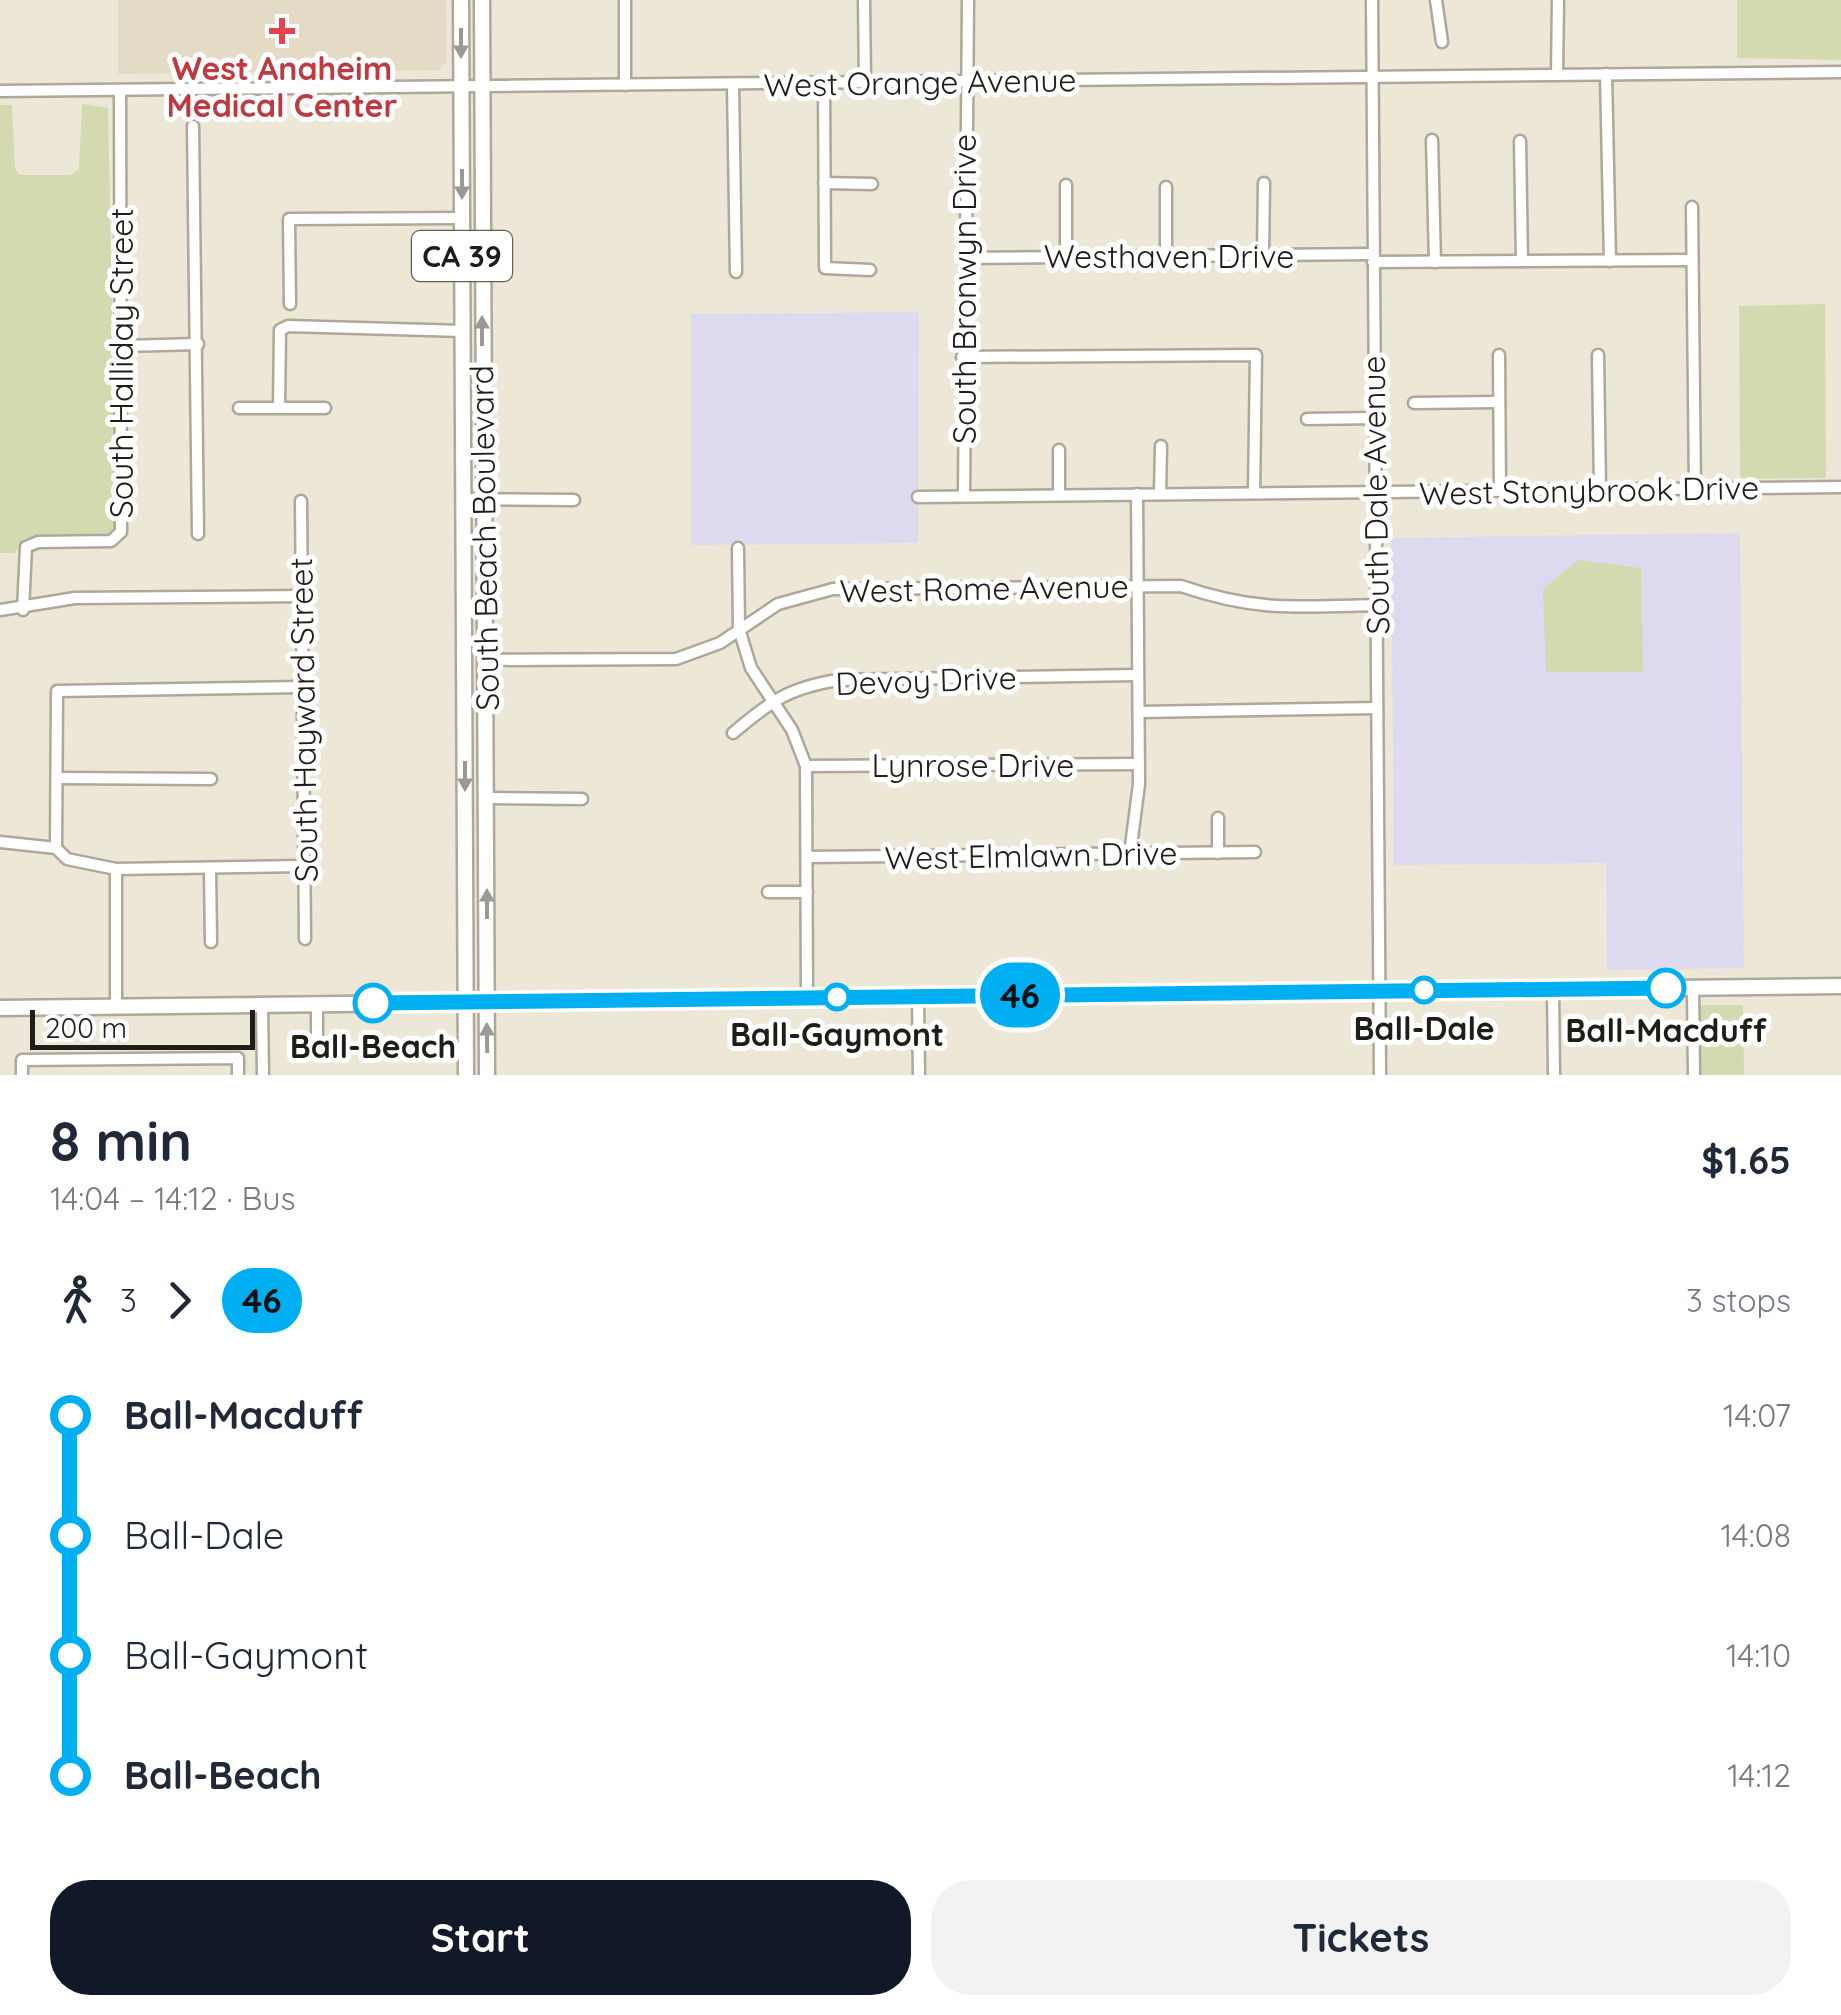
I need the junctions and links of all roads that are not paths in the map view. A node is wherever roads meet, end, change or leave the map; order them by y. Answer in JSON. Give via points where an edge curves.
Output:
{"nodes":[{"id":1,"x":461,"y":0,"type":"edge"},
{"id":2,"x":482,"y":0,"type":"edge"},
{"id":3,"x":625,"y":0,"type":"edge"},
{"id":4,"x":864,"y":0,"type":"edge"},
{"id":5,"x":968,"y":0,"type":"edge"},
{"id":6,"x":1372,"y":0,"type":"edge"},
{"id":7,"x":1436,"y":0,"type":"edge"},
{"id":8,"x":1558,"y":0,"type":"edge"},
{"id":9,"x":1442,"y":42,"type":"dead end"},
{"id":10,"x":1841,"y":72,"type":"edge"},
{"id":11,"x":1606,"y":74,"type":"junction"},
{"id":12,"x":1557,"y":75,"type":"junction"},
{"id":13,"x":1372,"y":77,"type":"junction"},
{"id":14,"x":966,"y":81,"type":"junction"},
{"id":15,"x":865,"y":82,"type":"junction"},
{"id":16,"x":824,"y":83,"type":"junction"},
{"id":17,"x":733,"y":84,"type":"junction"},
{"id":18,"x":625,"y":85,"type":"junction"},
{"id":19,"x":462,"y":86,"type":"junction"},
{"id":20,"x":482,"y":86,"type":"junction"},
{"id":21,"x":120,"y":90,"type":"junction"},
{"id":22,"x":0,"y":91,"type":"edge"},
{"id":23,"x":193,"y":126,"type":"dead end"},
{"id":24,"x":1432,"y":140,"type":"dead end"},
{"id":25,"x":1520,"y":141,"type":"dead end"},
{"id":26,"x":824,"y":183,"type":"junction"},
{"id":27,"x":1264,"y":183,"type":"dead end"},
{"id":28,"x":872,"y":184,"type":"dead end"},
{"id":29,"x":1066,"y":185,"type":"dead end"},
{"id":30,"x":1166,"y":187,"type":"dead end"},
{"id":31,"x":1692,"y":207,"type":"dead end"},
{"id":32,"x":462,"y":218,"type":"junction"},
{"id":33,"x":1263,"y":255,"type":"junction"},
{"id":34,"x":1166,"y":256,"type":"junction"},
{"id":35,"x":1066,"y":257,"type":"junction"},
{"id":36,"x":966,"y":258,"type":"junction"},
{"id":37,"x":1373,"y":258,"type":"junction"},
{"id":38,"x":1692,"y":260,"type":"junction"},
{"id":39,"x":1522,"y":261,"type":"junction"},
{"id":40,"x":1610,"y":261,"type":"junction"},
{"id":41,"x":1435,"y":262,"type":"junction"},
{"id":42,"x":870,"y":270,"type":"dead end"},
{"id":43,"x":736,"y":272,"type":"dead end"},
{"id":44,"x":290,"y":304,"type":"dead end"},
{"id":45,"x":463,"y":331,"type":"junction"},
{"id":46,"x":198,"y":344,"type":"junction"},
{"id":47,"x":124,"y":346,"type":"junction"},
{"id":48,"x":1500,"y":355,"type":"dead end"},
{"id":49,"x":1598,"y":355,"type":"dead end"},
{"id":50,"x":962,"y":357,"type":"junction"},
{"id":51,"x":1497,"y":402,"type":"junction"},
{"id":52,"x":1414,"y":403,"type":"dead end"},
{"id":53,"x":239,"y":408,"type":"dead end"},
{"id":54,"x":280,"y":408,"type":"junction"},
{"id":55,"x":325,"y":408,"type":"dead end"},
{"id":56,"x":1307,"y":418,"type":"dead end"},
{"id":57,"x":1374,"y":418,"type":"junction"},
{"id":58,"x":1161,"y":446,"type":"dead end"},
{"id":59,"x":1060,"y":450,"type":"dead end"},
{"id":60,"x":1841,"y":488,"type":"edge"},
{"id":61,"x":1695,"y":489,"type":"junction"},
{"id":62,"x":1600,"y":490,"type":"junction"},
{"id":63,"x":1500,"y":491,"type":"junction"},
{"id":64,"x":1375,"y":492,"type":"junction"},
{"id":65,"x":1254,"y":493,"type":"junction"},
{"id":66,"x":1137,"y":494,"type":"junction"},
{"id":67,"x":1160,"y":494,"type":"junction"},
{"id":68,"x":1059,"y":495,"type":"junction"},
{"id":69,"x":918,"y":496,"type":"dead end"},
{"id":70,"x":964,"y":496,"type":"junction"},
{"id":71,"x":465,"y":498,"type":"junction"},
{"id":72,"x":482,"y":498,"type":"junction"},
{"id":73,"x":574,"y":500,"type":"dead end"},
{"id":74,"x":301,"y":501,"type":"dead end"},
{"id":75,"x":198,"y":534,"type":"dead end"},
{"id":76,"x":738,"y":548,"type":"dead end"},
{"id":77,"x":1138,"y":586,"type":"junction"},
{"id":78,"x":302,"y":596,"type":"junction"},
{"id":79,"x":1376,"y":604,"type":"junction"},
{"id":80,"x":0,"y":610,"type":"edge"},
{"id":81,"x":23,"y":610,"type":"junction"},
{"id":82,"x":739,"y":629,"type":"junction"},
{"id":83,"x":484,"y":660,"type":"junction"},
{"id":84,"x":1136,"y":675,"type":"junction"},
{"id":85,"x":302,"y":687,"type":"junction"},
{"id":86,"x":773,"y":700,"type":"junction"},
{"id":87,"x":1377,"y":708,"type":"junction"},
{"id":88,"x":1139,"y":712,"type":"junction"},
{"id":89,"x":733,"y":733,"type":"dead end"},
{"id":90,"x":1139,"y":764,"type":"junction"},
{"id":91,"x":806,"y":766,"type":"junction"},
{"id":92,"x":58,"y":778,"type":"junction"},
{"id":93,"x":211,"y":780,"type":"dead end"},
{"id":94,"x":487,"y":798,"type":"junction"},
{"id":95,"x":582,"y":799,"type":"dead end"},
{"id":96,"x":1218,"y":818,"type":"dead end"},
{"id":97,"x":0,"y":842,"type":"edge"},
{"id":98,"x":56,"y":848,"type":"junction"},
{"id":99,"x":1255,"y":852,"type":"dead end"},
{"id":100,"x":1218,"y":853,"type":"junction"},
{"id":101,"x":1130,"y":854,"type":"junction"},
{"id":102,"x":808,"y":857,"type":"junction"},
{"id":103,"x":304,"y":866,"type":"junction"},
{"id":104,"x":116,"y":869,"type":"junction"},
{"id":105,"x":210,"y":869,"type":"junction"},
{"id":106,"x":768,"y":892,"type":"dead end"},
{"id":107,"x":808,"y":892,"type":"junction"},
{"id":108,"x":305,"y":939,"type":"dead end"},
{"id":109,"x":211,"y":942,"type":"dead end"},
{"id":110,"x":1841,"y":986,"type":"edge"},
{"id":111,"x":1693,"y":988,"type":"junction"},
{"id":112,"x":1553,"y":989,"type":"junction"},
{"id":113,"x":1380,"y":991,"type":"junction"},
{"id":114,"x":918,"y":996,"type":"junction"},
{"id":115,"x":807,"y":997,"type":"junction"},
{"id":116,"x":486,"y":1001,"type":"junction"},
{"id":117,"x":465,"y":1002,"type":"junction"},
{"id":118,"x":316,"y":1003,"type":"junction"},
{"id":119,"x":262,"y":1004,"type":"junction"},
{"id":120,"x":116,"y":1006,"type":"junction"},
{"id":121,"x":0,"y":1008,"type":"edge"},
{"id":122,"x":317,"y":1050,"type":"dead end"},
{"id":123,"x":22,"y":1075,"type":"edge"},
{"id":124,"x":238,"y":1075,"type":"edge"},
{"id":125,"x":262,"y":1075,"type":"edge"},
{"id":126,"x":466,"y":1075,"type":"edge"},
{"id":127,"x":487,"y":1075,"type":"edge"},
{"id":128,"x":919,"y":1075,"type":"edge"},
{"id":129,"x":1380,"y":1075,"type":"edge"},
{"id":130,"x":1554,"y":1075,"type":"edge"},
{"id":131,"x":1694,"y":1075,"type":"edge"}],
"edges":[{"from":1,"to":19,"type":"main road","name":"South Beach Boulevard","number":"CA 39","one_way":true},
{"from":2,"to":20,"type":"main road","name":"South Beach Boulevard","number":"CA 39"},
{"from":3,"to":18,"type":"street"},
{"from":4,"to":15,"type":"street"},
{"from":5,"to":14,"type":"street","name":"South Bronwyn Drive"},
{"from":6,"to":13,"type":"street","name":"South Dale Avenue"},
{"from":7,"to":9,"type":"street"},
{"from":8,"to":12,"type":"street"},
{"from":10,"to":11,"type":"street","name":"West Orange Avenue"},
{"from":11,"to":12,"type":"street","name":"West Orange Avenue"},
{"from":11,"to":40,"type":"street"},
{"from":12,"to":13,"type":"street","name":"West Orange Avenue"},
{"from":13,"to":14,"type":"street","name":"West Orange Avenue"},
{"from":13,"to":37,"type":"street","name":"South Dale Avenue"},
{"from":14,"to":15,"type":"street","name":"West Orange Avenue"},
{"from":14,"to":36,"type":"street","name":"South Bronwyn Drive"},
{"from":15,"to":16,"type":"street","name":"West Orange Avenue"},
{"from":16,"to":17,"type":"street","name":"West Orange Avenue"},
{"from":16,"to":26,"type":"street"},
{"from":17,"to":18,"type":"street","name":"West Orange Avenue"},
{"from":17,"to":43,"type":"street"},
{"from":18,"to":20,"type":"street","name":"West Orange Avenue"},
{"from":19,"to":20,"type":"street","name":"West Orange Avenue"},
{"from":19,"to":21,"type":"street","name":"West Orange Avenue"},
{"from":19,"to":32,"type":"main road","name":"South Beach Boulevard","number":"CA 39","one_way":true},
{"from":72,"to":20,"type":"main road","name":"South Beach Boulevard","number":"CA 39","one_way":true},
{"from":21,"to":22,"type":"street","name":"West Orange Avenue"},
{"from":21,"to":47,"type":"street","name":"South Halliday Street"},
{"from":23,"to":46,"type":"street"},
{"from":24,"to":41,"type":"street"},
{"from":25,"to":39,"type":"street"},
{"from":26,"to":28,"type":"street"},
{"from":26,"to":42,"type":"street","via":[[825,268]]},
{"from":27,"to":33,"type":"street"},
{"from":29,"to":35,"type":"street"},
{"from":30,"to":34,"type":"street"},
{"from":31,"to":38,"type":"street"},
{"from":32,"to":44,"type":"street","via":[[288,220]]},
{"from":32,"to":45,"type":"main road","name":"South Beach Boulevard","number":"CA 39"},
{"from":33,"to":34,"type":"street","name":"Westhaven Drive"},
{"from":33,"to":37,"type":"street","name":"Westhaven Drive"},
{"from":34,"to":35,"type":"street","name":"Westhaven Drive"},
{"from":35,"to":36,"type":"street","name":"Westhaven Drive"},
{"from":36,"to":50,"type":"street","name":"South Bronwyn Drive"},
{"from":37,"to":41,"type":"street","name":"Westhaven Drive"},
{"from":37,"to":57,"type":"street","name":"South Dale Avenue"},
{"from":38,"to":40,"type":"street","name":"Westhaven Drive"},
{"from":38,"to":61,"type":"street"},
{"from":39,"to":40,"type":"street","name":"Westhaven Drive"},
{"from":39,"to":41,"type":"street","name":"Westhaven Drive"},
{"from":45,"to":54,"type":"street","via":[[288,326],[280,330]]},
{"from":45,"to":71,"type":"main road","name":"South Beach Boulevard","number":"CA 39"},
{"from":46,"to":47,"type":"street"},
{"from":46,"to":75,"type":"street"},
{"from":47,"to":81,"type":"street","name":"South Halliday Street","via":[[120,536],[26,547]]},
{"from":48,"to":51,"type":"street"},
{"from":49,"to":62,"type":"street"},
{"from":50,"to":65,"type":"street","via":[[1256,355]]},
{"from":50,"to":70,"type":"street","name":"South Bronwyn Drive"},
{"from":51,"to":52,"type":"street"},
{"from":51,"to":63,"type":"street"},
{"from":53,"to":54,"type":"street"},
{"from":54,"to":55,"type":"street"},
{"from":56,"to":57,"type":"street"},
{"from":57,"to":64,"type":"street","name":"South Dale Avenue"},
{"from":58,"to":67,"type":"street"},
{"from":59,"to":68,"type":"street"},
{"from":60,"to":61,"type":"street","name":"West Stonybrook Drive"},
{"from":61,"to":62,"type":"street","name":"West Stonybrook Drive"},
{"from":62,"to":63,"type":"street","name":"West Stonybrook Drive"},
{"from":63,"to":64,"type":"street","name":"West Stonybrook Drive"},
{"from":64,"to":65,"type":"street","name":"West Stonybrook Drive"},
{"from":64,"to":79,"type":"street","name":"South Dale Avenue"},
{"from":65,"to":67,"type":"street","name":"West Stonybrook Drive"},
{"from":66,"to":67,"type":"street","name":"West Stonybrook Drive"},
{"from":66,"to":68,"type":"street","name":"West Stonybrook Drive"},
{"from":66,"to":77,"type":"street"},
{"from":68,"to":70,"type":"street","name":"West Stonybrook Drive"},
{"from":69,"to":70,"type":"street","name":"West Stonybrook Drive"},
{"from":71,"to":72,"type":"street"},
{"from":71,"to":117,"type":"main road","name":"South Beach Boulevard","number":"CA 39","one_way":true},
{"from":72,"to":73,"type":"street"},
{"from":72,"to":83,"type":"main road","name":"South Beach Boulevard","number":"CA 39"},
{"from":74,"to":78,"type":"street","name":"South Hayward Street"},
{"from":76,"to":82,"type":"street"},
{"from":77,"to":79,"type":"street","name":"West Rome Avenue","via":[[1180,586],[1266,608]]},
{"from":77,"to":82,"type":"street","name":"West Rome Avenue","via":[[833,589],[778,604]]},
{"from":77,"to":84,"type":"street"},
{"from":78,"to":81,"type":"street","via":[[75,598]]},
{"from":78,"to":85,"type":"street","name":"South Hayward Street"},
{"from":79,"to":87,"type":"street","name":"South Dale Avenue"},
{"from":80,"to":81,"type":"street"},
{"from":82,"to":83,"type":"street","name":"West Rome Avenue","via":[[676,659]]},
{"from":82,"to":86,"type":"street","via":[[751,668]]},
{"from":83,"to":94,"type":"main road","name":"South Beach Boulevard","number":"CA 39"},
{"from":84,"to":86,"type":"street","name":"Devoy Drive","via":[[838,680],[799,686]]},
{"from":84,"to":88,"type":"street"},
{"from":85,"to":92,"type":"street","via":[[57,690]]},
{"from":85,"to":103,"type":"street","name":"South Hayward Street"},
{"from":86,"to":89,"type":"street","name":"Devoy Drive"},
{"from":86,"to":91,"type":"street"},
{"from":87,"to":88,"type":"street"},
{"from":87,"to":113,"type":"street","name":"South Dale Avenue"},
{"from":88,"to":90,"type":"street"},
{"from":90,"to":91,"type":"street","name":"Lynrose Drive"},
{"from":90,"to":101,"type":"street"},
{"from":91,"to":102,"type":"street"},
{"from":92,"to":93,"type":"street"},
{"from":92,"to":98,"type":"street"},
{"from":94,"to":95,"type":"street"},
{"from":116,"to":94,"type":"main road","name":"South Beach Boulevard","number":"CA 39","one_way":true},
{"from":96,"to":100,"type":"street"},
{"from":97,"to":98,"type":"street"},
{"from":98,"to":104,"type":"street","via":[[65,862]]},
{"from":99,"to":100,"type":"street","name":"West Elmlawn Drive"},
{"from":100,"to":101,"type":"street","name":"West Elmlawn Drive"},
{"from":101,"to":102,"type":"street","name":"West Elmlawn Drive"},
{"from":102,"to":107,"type":"street"},
{"from":103,"to":105,"type":"street"},
{"from":103,"to":108,"type":"street","name":"South Hayward Street"},
{"from":104,"to":105,"type":"street"},
{"from":104,"to":120,"type":"street"},
{"from":105,"to":109,"type":"street"},
{"from":106,"to":107,"type":"street"},
{"from":107,"to":115,"type":"street"},
{"from":110,"to":111,"type":"main road"},
{"from":111,"to":112,"type":"main road"},
{"from":111,"to":131,"type":"street"},
{"from":112,"to":113,"type":"main road"},
{"from":112,"to":130,"type":"street"},
{"from":113,"to":114,"type":"main road"},
{"from":113,"to":129,"type":"street","name":"South Dale Avenue"},
{"from":114,"to":115,"type":"main road"},
{"from":114,"to":128,"type":"street"},
{"from":115,"to":116,"type":"main road"},
{"from":116,"to":117,"type":"main road"},
{"from":127,"to":116,"type":"main road","name":"South Beach Boulevard","number":"CA 39","one_way":true},
{"from":117,"to":118,"type":"main road"},
{"from":117,"to":126,"type":"main road","name":"South Beach Boulevard","number":"CA 39"},
{"from":118,"to":119,"type":"main road"},
{"from":118,"to":122,"type":"street"},
{"from":119,"to":120,"type":"main road"},
{"from":119,"to":125,"type":"street"},
{"from":120,"to":121,"type":"main road"},
{"from":123,"to":124,"type":"street","via":[[22,1060],[238,1058]]}]}
